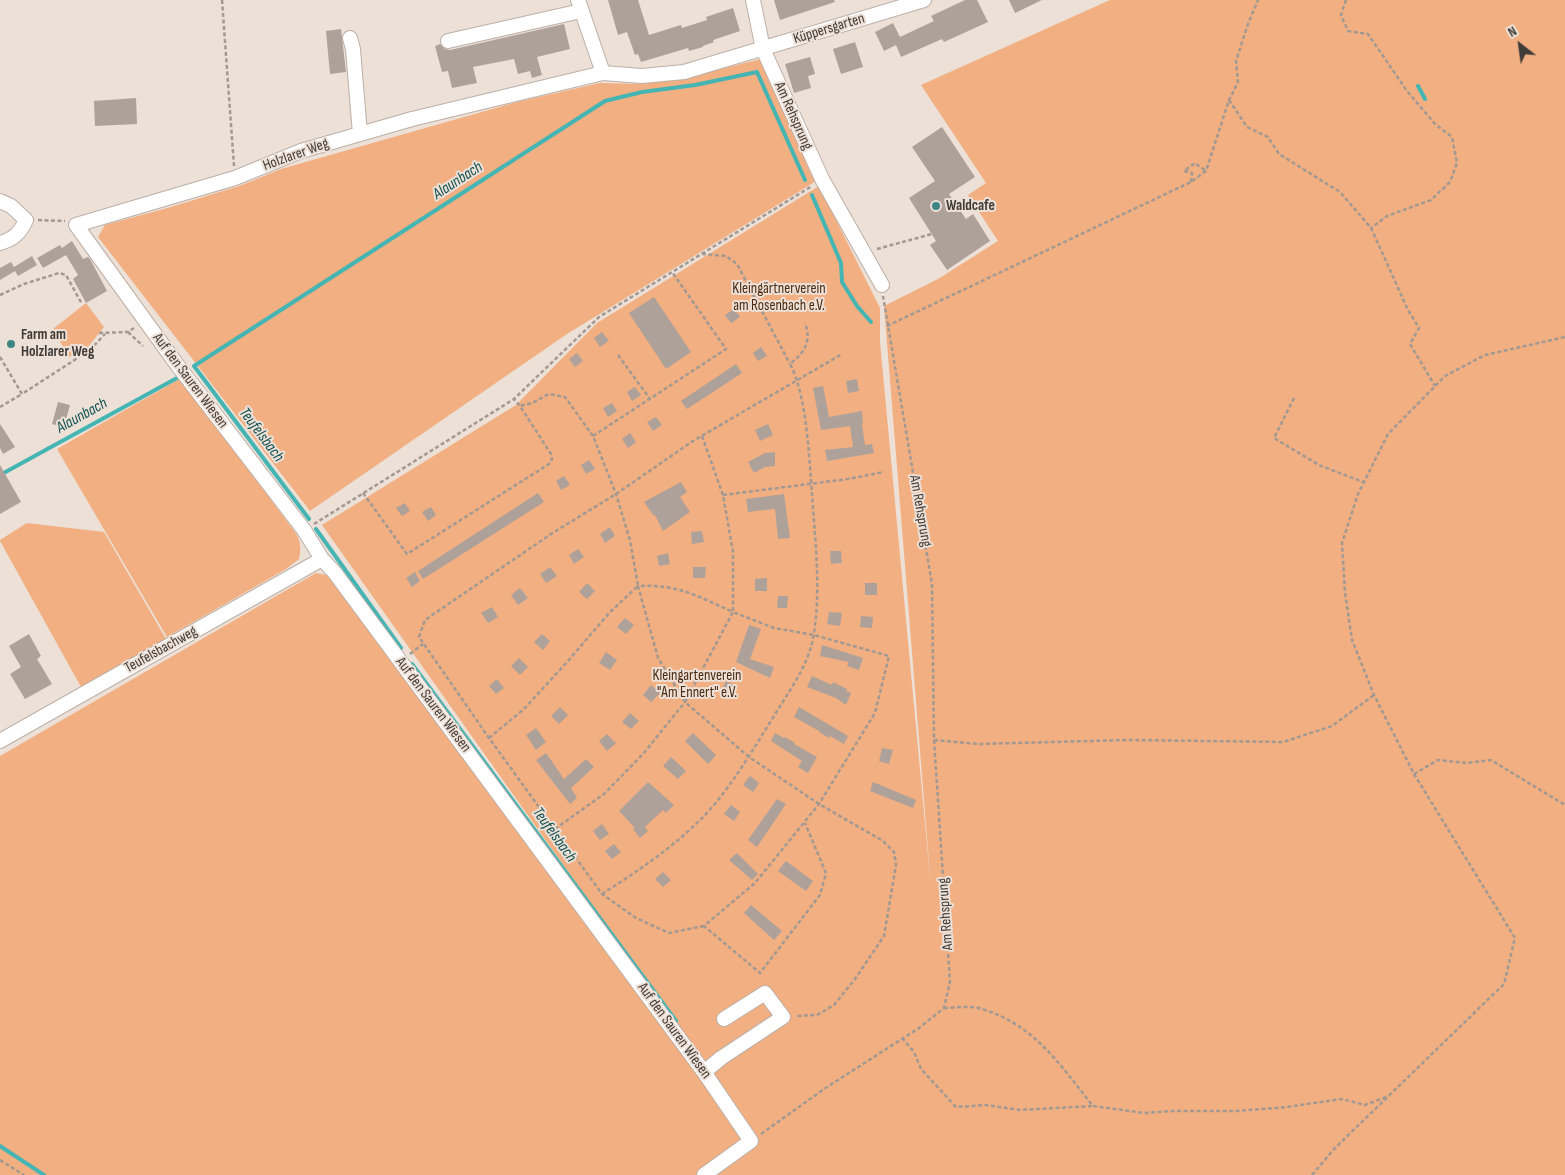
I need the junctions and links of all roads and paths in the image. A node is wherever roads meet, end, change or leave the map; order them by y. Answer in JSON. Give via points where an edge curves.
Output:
{"nodes":[{"id":1,"x":222,"y":0,"type":"edge"},
{"id":2,"x":753,"y":0,"type":"edge"},
{"id":3,"x":924,"y":0,"type":"edge"},
{"id":4,"x":1258,"y":0,"type":"edge"},
{"id":5,"x":1346,"y":0,"type":"edge"},
{"id":6,"x":579,"y":5,"type":"edge"},
{"id":7,"x":519,"y":11,"type":"dead end"},
{"id":8,"x":350,"y":38,"type":"dead end"},
{"id":9,"x":448,"y":40,"type":"dead end"},
{"id":10,"x":763,"y":49,"type":"junction"},
{"id":11,"x":603,"y":73,"type":"junction"},
{"id":12,"x":1229,"y":100,"type":"junction"},
{"id":13,"x":360,"y":134,"type":"junction"},
{"id":14,"x":1206,"y":171,"type":"junction"},
{"id":15,"x":235,"y":178,"type":"junction"},
{"id":16,"x":822,"y":180,"type":"junction"},
{"id":17,"x":1191,"y":182,"type":"junction"},
{"id":18,"x":0,"y":201,"type":"edge"},
{"id":19,"x":26,"y":220,"type":"junction"},
{"id":20,"x":76,"y":225,"type":"junction"},
{"id":21,"x":1370,"y":228,"type":"junction"},
{"id":22,"x":932,"y":234,"type":"dead end"},
{"id":23,"x":0,"y":243,"type":"edge"},
{"id":24,"x":864,"y":253,"type":"junction"},
{"id":25,"x":702,"y":254,"type":"junction"},
{"id":26,"x":672,"y":272,"type":"junction"},
{"id":27,"x":882,"y":285,"type":"joint"},
{"id":28,"x":0,"y":295,"type":"edge"},
{"id":29,"x":82,"y":304,"type":"dead end"},
{"id":30,"x":804,"y":323,"type":"dead end"},
{"id":31,"x":887,"y":326,"type":"junction"},
{"id":32,"x":133,"y":328,"type":"dead end"},
{"id":33,"x":128,"y":332,"type":"junction"},
{"id":34,"x":99,"y":333,"type":"dead end"},
{"id":35,"x":105,"y":334,"type":"junction"},
{"id":36,"x":1565,"y":337,"type":"edge"},
{"id":37,"x":143,"y":346,"type":"dead end"},
{"id":38,"x":842,"y":354,"type":"dead end"},
{"id":39,"x":618,"y":355,"type":"dead end"},
{"id":40,"x":0,"y":357,"type":"edge"},
{"id":41,"x":790,"y":364,"type":"junction"},
{"id":42,"x":798,"y":380,"type":"junction"},
{"id":43,"x":1435,"y":386,"type":"junction"},
{"id":44,"x":22,"y":394,"type":"junction"},
{"id":45,"x":1294,"y":398,"type":"dead end"},
{"id":46,"x":650,"y":399,"type":"junction"},
{"id":47,"x":514,"y":400,"type":"junction"},
{"id":48,"x":520,"y":406,"type":"junction"},
{"id":49,"x":0,"y":407,"type":"edge"},
{"id":50,"x":593,"y":436,"type":"junction"},
{"id":51,"x":702,"y":436,"type":"junction"},
{"id":52,"x":884,"y":472,"type":"dead end"},
{"id":53,"x":1364,"y":482,"type":"junction"},
{"id":54,"x":811,"y":483,"type":"junction"},
{"id":55,"x":362,"y":493,"type":"junction"},
{"id":56,"x":616,"y":494,"type":"junction"},
{"id":57,"x":723,"y":495,"type":"junction"},
{"id":58,"x":304,"y":530,"type":"junction"},
{"id":59,"x":322,"y":559,"type":"junction"},
{"id":60,"x":638,"y":586,"type":"junction"},
{"id":61,"x":732,"y":612,"type":"junction"},
{"id":62,"x":814,"y":634,"type":"junction"},
{"id":63,"x":1374,"y":695,"type":"junction"},
{"id":64,"x":685,"y":702,"type":"junction"},
{"id":65,"x":489,"y":738,"type":"junction"},
{"id":66,"x":934,"y":740,"type":"junction"},
{"id":67,"x":0,"y":741,"type":"edge"},
{"id":68,"x":749,"y":757,"type":"junction"},
{"id":69,"x":1414,"y":774,"type":"junction"},
{"id":70,"x":819,"y":804,"type":"junction"},
{"id":71,"x":1565,"y":805,"type":"edge"},
{"id":72,"x":805,"y":823,"type":"junction"},
{"id":73,"x":556,"y":829,"type":"junction"},
{"id":74,"x":602,"y":894,"type":"junction"},
{"id":75,"x":704,"y":926,"type":"junction"},
{"id":76,"x":944,"y":1008,"type":"junction"},
{"id":77,"x":783,"y":1017,"type":"junction"},
{"id":78,"x":724,"y":1019,"type":"dead end"},
{"id":79,"x":902,"y":1038,"type":"junction"},
{"id":80,"x":704,"y":1072,"type":"junction"},
{"id":81,"x":1387,"y":1097,"type":"junction"},
{"id":82,"x":1093,"y":1106,"type":"junction"},
{"id":83,"x":751,"y":1141,"type":"junction"},
{"id":84,"x":0,"y":1160,"type":"edge"},
{"id":85,"x":24,"y":1175,"type":"edge"},
{"id":86,"x":704,"y":1175,"type":"edge"},
{"id":87,"x":1312,"y":1175,"type":"edge"}],
"edges":[{"from":1,"to":15,"type":"path"},
{"from":2,"to":10,"type":"street","name":"Am Rehsprung"},
{"from":3,"to":10,"type":"street","name":"Küppersgarten"},
{"from":4,"to":12,"type":"path","via":[[1236,61],[1238,82]]},
{"from":5,"to":21,"type":"path","via":[[1341,15],[1348,31],[1368,34],[1406,92],[1435,124],[1452,137],[1457,163],[1450,182],[1431,200],[1387,216]]},
{"from":6,"to":7,"type":"street","via":[[524,15]]},
{"from":6,"to":9,"type":"street"},
{"from":6,"to":11,"type":"street"},
{"from":8,"to":13,"type":"street"},
{"from":10,"to":11,"type":"street","via":[[684,72],[642,76]]},
{"from":10,"to":16,"type":"street","name":"Am Rehsprung"},
{"from":11,"to":13,"type":"street","name":"Holzlarer Weg"},
{"from":12,"to":14,"type":"path"},
{"from":12,"to":21,"type":"path","via":[[1248,127],[1268,137],[1279,154],[1340,192]]},
{"from":13,"to":15,"type":"street","name":"Holzlarer Weg","via":[[301,151]]},
{"from":14,"to":17,"type":"path"},
{"from":14,"to":17,"type":"path","via":[[1195,163],[1184,171],[1192,173]]},
{"from":15,"to":20,"type":"street","name":"Holzlarer Weg"},
{"from":16,"to":24,"type":"street","name":"Am Rehsprung"},
{"from":16,"to":25,"type":"path"},
{"from":17,"to":31,"type":"path"},
{"from":18,"to":19,"type":"street"},
{"from":19,"to":20,"type":"path"},
{"from":19,"to":23,"type":"street","via":[[11,240]]},
{"from":20,"to":58,"type":"street","name":"Auf den Sauren Wiesen","via":[[178,366]]},
{"from":21,"to":43,"type":"path","via":[[1419,328],[1410,344]]},
{"from":22,"to":24,"type":"path"},
{"from":24,"to":27,"type":"street","name":"Am Rehsprung"},
{"from":25,"to":26,"type":"path"},
{"from":25,"to":41,"type":"path","via":[[726,256],[737,264]]},
{"from":26,"to":46,"type":"path","via":[[726,349]]},
{"from":26,"to":47,"type":"path","via":[[599,317]]},
{"from":27,"to":31,"type":"path","name":"Am Rehsprung"},
{"from":28,"to":29,"type":"path","via":[[63,273]]},
{"from":30,"to":41,"type":"path","via":[[808,338],[802,355]]},
{"from":31,"to":66,"type":"path","name":"Am Rehsprung","via":[[932,584]]},
{"from":32,"to":33,"type":"path"},
{"from":33,"to":35,"type":"path"},
{"from":33,"to":37,"type":"path"},
{"from":34,"to":35,"type":"path"},
{"from":35,"to":44,"type":"path","via":[[90,350]]},
{"from":36,"to":43,"type":"path","via":[[1485,355],[1445,376]]},
{"from":38,"to":42,"type":"path"},
{"from":39,"to":46,"type":"path"},
{"from":40,"to":44,"type":"path"},
{"from":41,"to":42,"type":"path"},
{"from":42,"to":51,"type":"path"},
{"from":42,"to":54,"type":"path","via":[[809,447]]},
{"from":43,"to":53,"type":"path","via":[[1388,434]]},
{"from":44,"to":49,"type":"path"},
{"from":45,"to":53,"type":"path","via":[[1274,438],[1319,465]]},
{"from":46,"to":50,"type":"path"},
{"from":47,"to":48,"type":"path"},
{"from":47,"to":55,"type":"path"},
{"from":48,"to":50,"type":"path","via":[[549,394],[565,397]]},
{"from":48,"to":55,"type":"path","via":[[551,454],[549,464],[407,554]]},
{"from":50,"to":56,"type":"path"},
{"from":51,"to":56,"type":"path"},
{"from":51,"to":57,"type":"path"},
{"from":52,"to":54,"type":"path"},
{"from":53,"to":63,"type":"path","via":[[1342,544],[1352,640]]},
{"from":54,"to":57,"type":"path"},
{"from":54,"to":62,"type":"path","via":[[818,580]]},
{"from":55,"to":58,"type":"path"},
{"from":56,"to":60,"type":"path","via":[[630,540]]},
{"from":56,"to":65,"type":"path","via":[[550,534],[425,620],[419,637]]},
{"from":57,"to":61,"type":"path","via":[[732,552]]},
{"from":58,"to":59,"type":"street","name":"Auf den Sauren Wiesen"},
{"from":59,"to":67,"type":"street","name":"Teufelsbachweg"},
{"from":59,"to":80,"type":"street","name":"Auf den Sauren Wiesen"},
{"from":60,"to":61,"type":"path","via":[[656,585],[684,590]]},
{"from":60,"to":64,"type":"path","via":[[658,658]]},
{"from":60,"to":65,"type":"path","via":[[610,612],[524,709]]},
{"from":61,"to":62,"type":"path","via":[[774,628]]},
{"from":61,"to":64,"type":"path"},
{"from":62,"to":68,"type":"path","via":[[802,670]]},
{"from":62,"to":70,"type":"path","via":[[889,656],[875,713]]},
{"from":63,"to":66,"type":"path","via":[[1332,726],[1283,742],[1127,740],[979,744]]},
{"from":63,"to":69,"type":"path"},
{"from":64,"to":68,"type":"path"},
{"from":64,"to":73,"type":"path","via":[[643,754],[604,794]]},
{"from":65,"to":73,"type":"path"},
{"from":66,"to":76,"type":"path","name":"Am Rehsprung","via":[[950,982]]},
{"from":68,"to":70,"type":"path"},
{"from":68,"to":74,"type":"path","via":[[713,806],[675,842]]},
{"from":69,"to":71,"type":"path","via":[[1438,760],[1466,763],[1491,760]]},
{"from":69,"to":81,"type":"path","via":[[1514,938],[1504,984]]},
{"from":70,"to":72,"type":"path"},
{"from":70,"to":77,"type":"path","via":[[883,841],[894,852],[896,865],[884,936],[855,979],[834,1004],[817,1015]]},
{"from":72,"to":75,"type":"path","via":[[755,883]]},
{"from":72,"to":75,"type":"path","via":[[826,873],[820,895],[760,973]]},
{"from":73,"to":74,"type":"path"},
{"from":74,"to":75,"type":"path","via":[[636,918],[669,933]]},
{"from":76,"to":79,"type":"path"},
{"from":76,"to":82,"type":"path","via":[[980,1008],[1013,1022],[1037,1039]]},
{"from":77,"to":78,"type":"street","via":[[765,993]]},
{"from":77,"to":80,"type":"street"},
{"from":79,"to":82,"type":"path","via":[[914,1052],[921,1069],[956,1107],[986,1105],[1020,1110]]},
{"from":79,"to":83,"type":"path"},
{"from":80,"to":83,"type":"street","name":"Auf den Sauren Wiesen"},
{"from":81,"to":82,"type":"path","via":[[1365,1105],[1342,1099],[1237,1111],[1144,1113]]},
{"from":81,"to":87,"type":"path"},
{"from":83,"to":86,"type":"street"},
{"from":84,"to":85,"type":"path"}]}
